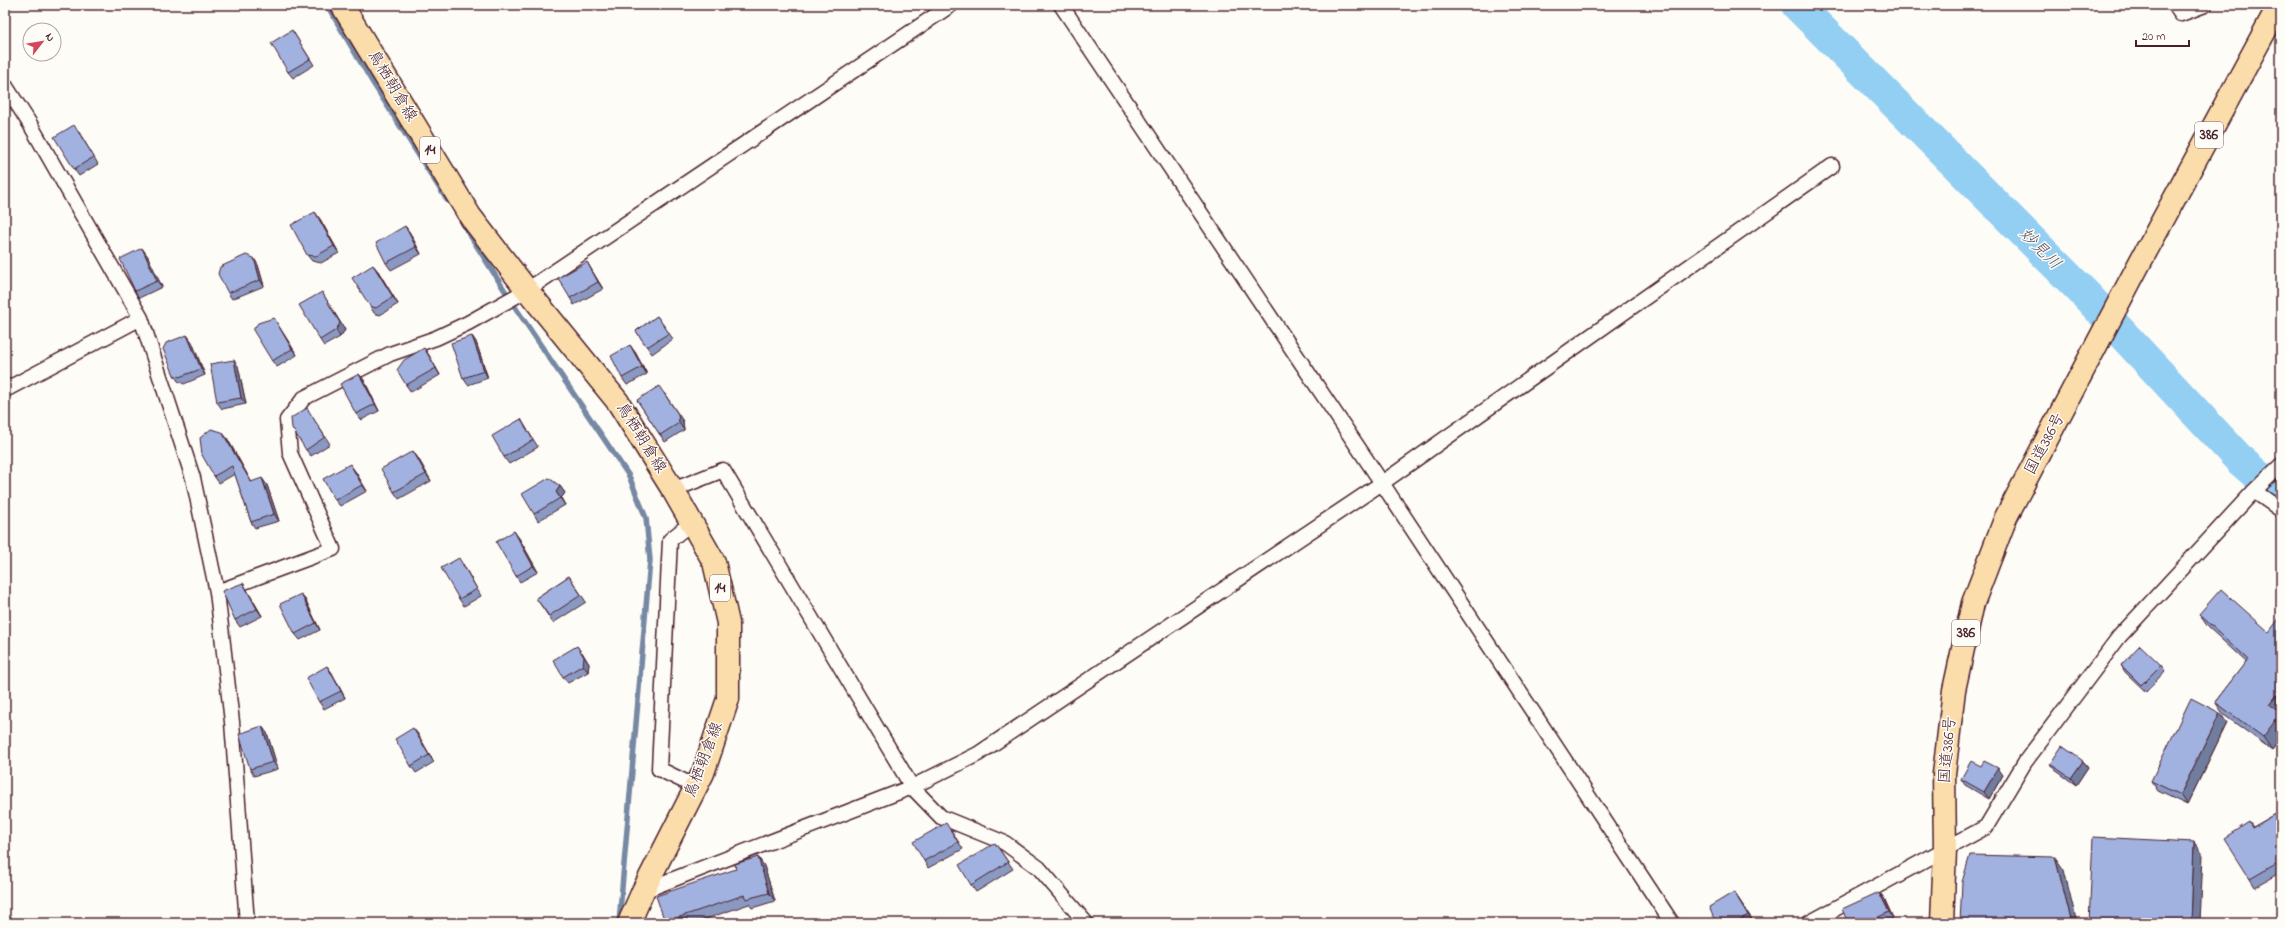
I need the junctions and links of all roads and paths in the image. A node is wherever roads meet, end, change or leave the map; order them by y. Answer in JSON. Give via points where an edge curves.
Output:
{"nodes":[{"id":1,"x":342,"y":5,"type":"edge"},
{"id":2,"x":951,"y":5,"type":"edge"},
{"id":3,"x":1061,"y":5,"type":"edge"},
{"id":4,"x":2174,"y":5,"type":"edge"},
{"id":5,"x":2205,"y":5,"type":"edge"},
{"id":6,"x":2279,"y":5,"type":"edge"},
{"id":7,"x":5,"y":85,"type":"edge"},
{"id":8,"x":1832,"y":166,"type":"dead end"},
{"id":9,"x":527,"y":290,"type":"junction"},
{"id":10,"x":141,"y":318,"type":"junction"},
{"id":11,"x":5,"y":390,"type":"edge"},
{"id":12,"x":2281,"y":465,"type":"edge"},
{"id":13,"x":1382,"y":483,"type":"junction"},
{"id":14,"x":673,"y":490,"type":"junction"},
{"id":15,"x":2254,"y":490,"type":"junction"},
{"id":16,"x":2281,"y":510,"type":"edge"},
{"id":17,"x":692,"y":523,"type":"junction"},
{"id":18,"x":217,"y":592,"type":"junction"},
{"id":19,"x":696,"y":787,"type":"junction"},
{"id":20,"x":912,"y":787,"type":"junction"},
{"id":21,"x":1945,"y":850,"type":"junction"},
{"id":22,"x":643,"y":891,"type":"junction"},
{"id":23,"x":247,"y":923,"type":"edge"},
{"id":24,"x":629,"y":923,"type":"edge"},
{"id":25,"x":1086,"y":923,"type":"edge"},
{"id":26,"x":1672,"y":923,"type":"edge"},
{"id":27,"x":1809,"y":923,"type":"edge"},
{"id":28,"x":1942,"y":923,"type":"edge"}],
"edges":[{"from":1,"to":9,"type":"main road","name":"鳥栖朝倉線","number":"14","via":[[470,216]]},
{"from":2,"to":9,"type":"street"},
{"from":3,"to":13,"type":"street"},
{"from":4,"to":5,"type":"street","via":[[2181,14]]},
{"from":6,"to":21,"type":"main road","name":"国道386号","number":"386","via":[[2006,518],[1972,603],[1954,690],[1944,774]]},
{"from":7,"to":10,"type":"street"},
{"from":8,"to":13,"type":"street"},
{"from":9,"to":14,"type":"main road","name":"鳥栖朝倉線","number":"14","via":[[618,402]]},
{"from":9,"to":18,"type":"street","via":[[468,323],[436,338],[390,354],[304,398],[286,420],[290,453],[333,549]]},
{"from":10,"to":11,"type":"street"},
{"from":10,"to":18,"type":"street","via":[[193,478]]},
{"from":12,"to":15,"type":"street"},
{"from":13,"to":20,"type":"street","via":[[978,754]]},
{"from":13,"to":26,"type":"street"},
{"from":14,"to":17,"type":"main road","name":"鳥栖朝倉線","number":"14"},
{"from":14,"to":20,"type":"street","via":[[723,470]]},
{"from":15,"to":16,"type":"street"},
{"from":15,"to":21,"type":"street","via":[[2119,637],[2025,762],[1986,827]]},
{"from":17,"to":19,"type":"main road","name":"鳥栖朝倉線","number":"14","via":[[714,562],[728,623],[728,699]]},
{"from":17,"to":19,"type":"street","via":[[670,540],[659,769]]},
{"from":18,"to":23,"type":"street","via":[[232,722]]},
{"from":19,"to":22,"type":"main road","name":"鳥栖朝倉線","number":"14"},
{"from":20,"to":22,"type":"street"},
{"from":20,"to":25,"type":"street","via":[[941,817],[1005,843],[1039,868]]},
{"from":21,"to":27,"type":"street"},
{"from":21,"to":28,"type":"main road","name":"国道386号","number":"386"},
{"from":22,"to":24,"type":"main road","name":"鳥栖朝倉線","number":"14"}]}
